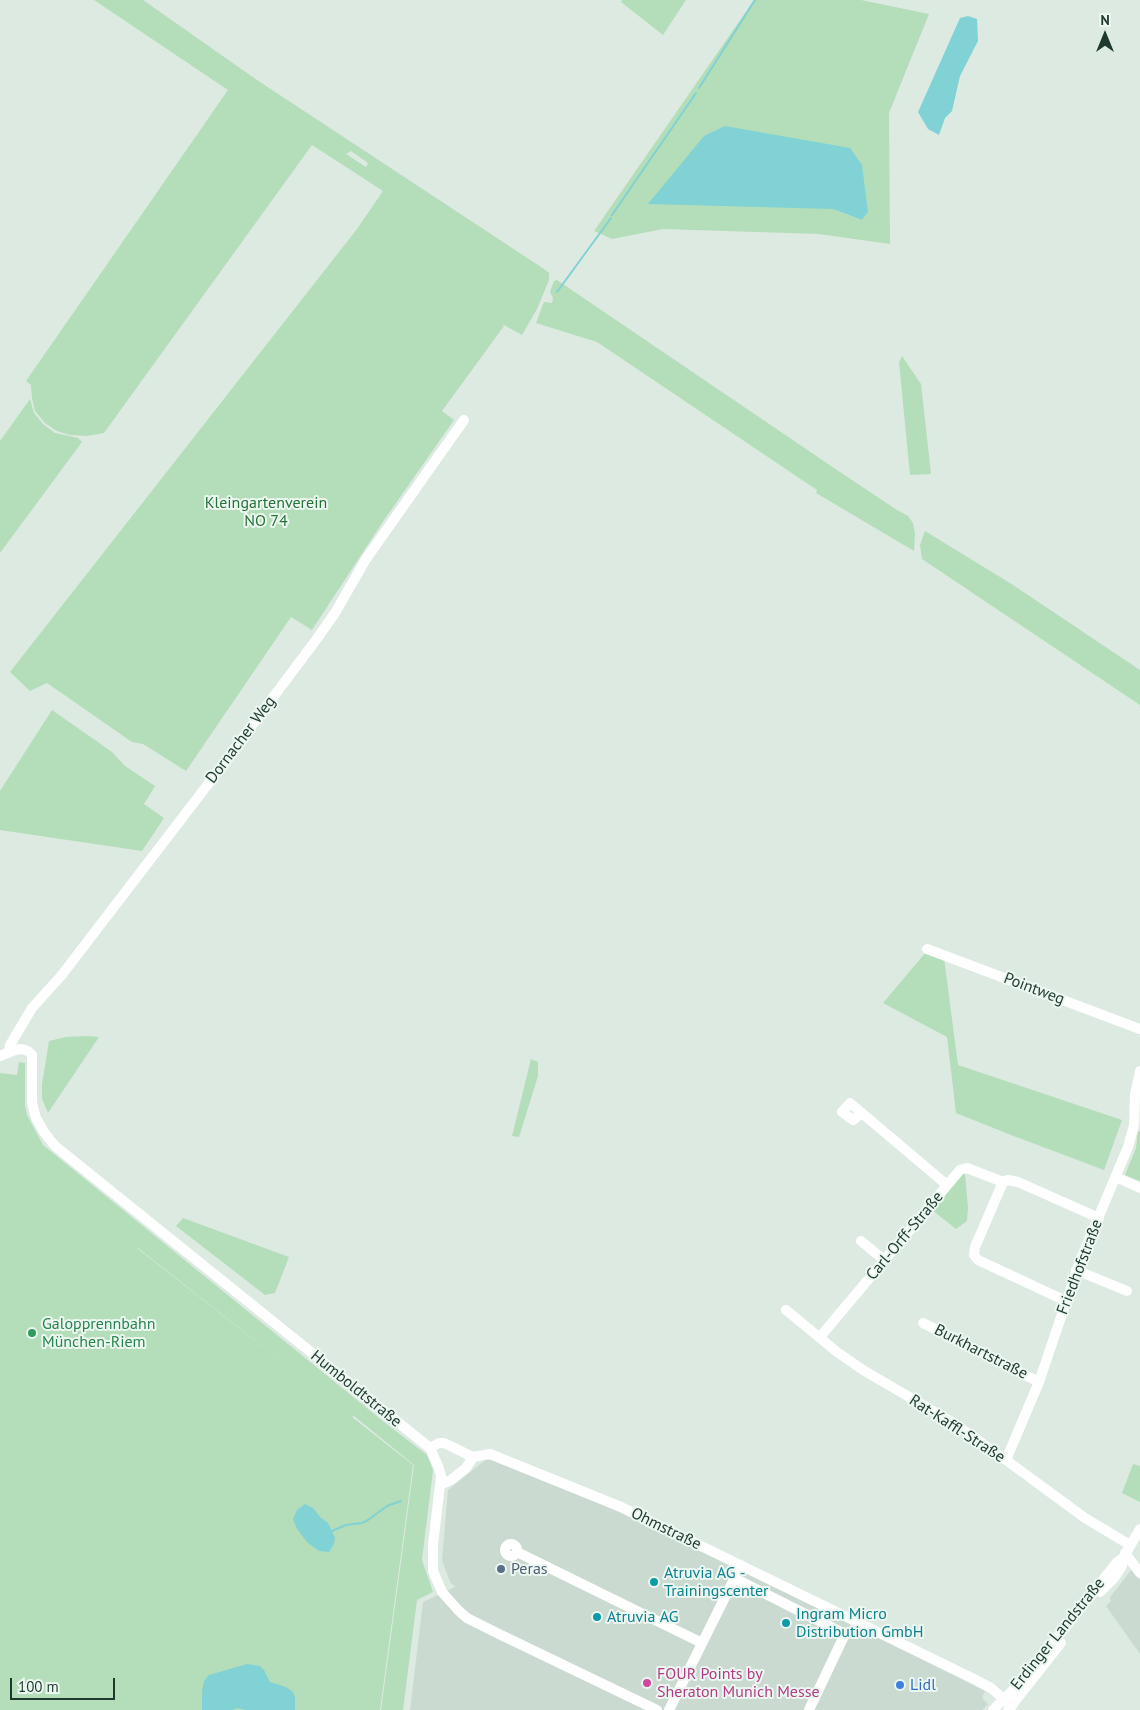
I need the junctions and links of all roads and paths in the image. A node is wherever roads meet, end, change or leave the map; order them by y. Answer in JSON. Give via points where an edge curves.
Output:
{"nodes":[{"id":1,"x":464,"y":420,"type":"dead end"},
{"id":2,"x":927,"y":949,"type":"dead end"},
{"id":3,"x":1140,"y":1030,"type":"edge"},
{"id":4,"x":28,"y":1051,"type":"joint"},
{"id":5,"x":5,"y":1054,"type":"edge"},
{"id":6,"x":1140,"y":1071,"type":"edge"},
{"id":7,"x":862,"y":1113,"type":"dead end"},
{"id":8,"x":1137,"y":1126,"type":"edge"},
{"id":9,"x":1116,"y":1177,"type":"junction"},
{"id":10,"x":1003,"y":1182,"type":"junction"},
{"id":11,"x":947,"y":1185,"type":"junction"},
{"id":12,"x":1140,"y":1188,"type":"edge"},
{"id":13,"x":1099,"y":1218,"type":"junction"},
{"id":14,"x":861,"y":1241,"type":"dead end"},
{"id":15,"x":884,"y":1260,"type":"junction"},
{"id":16,"x":1076,"y":1270,"type":"junction"},
{"id":17,"x":1128,"y":1291,"type":"dead end"},
{"id":18,"x":1066,"y":1301,"type":"junction"},
{"id":19,"x":786,"y":1310,"type":"dead end"},
{"id":20,"x":923,"y":1322,"type":"dead end"},
{"id":21,"x":820,"y":1337,"type":"junction"},
{"id":22,"x":1039,"y":1382,"type":"junction"},
{"id":23,"x":430,"y":1448,"type":"junction"},
{"id":24,"x":473,"y":1457,"type":"junction"},
{"id":25,"x":1006,"y":1460,"type":"junction"},
{"id":26,"x":440,"y":1484,"type":"junction"},
{"id":27,"x":1140,"y":1529,"type":"edge"},
{"id":28,"x":517,"y":1552,"type":"dead end"},
{"id":29,"x":1126,"y":1552,"type":"junction"},
{"id":30,"x":741,"y":1565,"type":"junction"},
{"id":31,"x":1140,"y":1573,"type":"edge"},
{"id":32,"x":734,"y":1578,"type":"junction"},
{"id":33,"x":852,"y":1620,"type":"junction"},
{"id":34,"x":846,"y":1634,"type":"junction"},
{"id":35,"x":702,"y":1642,"type":"junction"},
{"id":36,"x":1008,"y":1705,"type":"edge"},
{"id":37,"x":657,"y":1710,"type":"edge"},
{"id":38,"x":670,"y":1710,"type":"edge"},
{"id":39,"x":809,"y":1710,"type":"edge"},
{"id":40,"x":993,"y":1710,"type":"edge"}],
"edges":[{"from":1,"to":5,"type":"street","name":"Dornacher Weg","via":[[366,559],[336,613],[194,803],[32,1008]]},
{"from":2,"to":3,"type":"street","name":"Pointweg"},
{"from":4,"to":5,"type":"street","name":"Dornacher Weg","via":[[22,1049]]},
{"from":4,"to":23,"type":"street","name":"Humboldtstraße","via":[[33,1060],[32,1103],[36,1118],[55,1146]]},
{"from":6,"to":8,"type":"street","name":"Friedhofstraße","via":[[1135,1095]]},
{"from":7,"to":11,"type":"street"},
{"from":8,"to":9,"type":"street","name":"Friedhofstraße"},
{"from":9,"to":12,"type":"street"},
{"from":9,"to":13,"type":"street","name":"Friedhofstraße"},
{"from":10,"to":11,"type":"street","name":"Carl-Orff-Straße","via":[[967,1168],[960,1170]]},
{"from":10,"to":13,"type":"street","via":[[1018,1182]]},
{"from":10,"to":18,"type":"street","via":[[974,1255]]},
{"from":11,"to":15,"type":"street","name":"Carl-Orff-Straße"},
{"from":13,"to":16,"type":"street","name":"Friedhofstraße"},
{"from":14,"to":15,"type":"street"},
{"from":15,"to":21,"type":"street","name":"Carl-Orff-Straße"},
{"from":16,"to":17,"type":"street"},
{"from":16,"to":18,"type":"street","name":"Friedhofstraße"},
{"from":18,"to":22,"type":"street","name":"Friedhofstraße"},
{"from":19,"to":21,"type":"street","name":"Rat-Kaffl-Straße"},
{"from":20,"to":22,"type":"street","name":"Burkhartstraße"},
{"from":21,"to":25,"type":"street","name":"Rat-Kaffl-Straße","via":[[863,1370],[952,1422]]},
{"from":22,"to":25,"type":"street","name":"Friedhofstraße"},
{"from":23,"to":24,"type":"street","name":"Ohmstraße","via":[[444,1443]]},
{"from":23,"to":26,"type":"street","name":"Humboldtstraße","via":[[441,1476]]},
{"from":24,"to":26,"type":"street","via":[[466,1468]]},
{"from":24,"to":30,"type":"street","name":"Ohmstraße","via":[[490,1454],[621,1507]]},
{"from":25,"to":29,"type":"street","name":"Rat-Kaffl-Straße","via":[[1086,1518]]},
{"from":26,"to":37,"type":"street","name":"Humboldtstraße","via":[[433,1571],[449,1601],[467,1618]]},
{"from":27,"to":29,"type":"street","name":"Erdinger Landstraße"},
{"from":28,"to":35,"type":"street"},
{"from":29,"to":31,"type":"street"},
{"from":29,"to":36,"type":"street","name":"Erdinger Landstraße","via":[[1114,1578],[1095,1598],[1052,1657]]},
{"from":30,"to":32,"type":"street"},
{"from":30,"to":33,"type":"street","name":"Ohmstraße"},
{"from":32,"to":34,"type":"street"},
{"from":32,"to":35,"type":"street"},
{"from":33,"to":34,"type":"street"},
{"from":33,"to":36,"type":"street","name":"Ohmstraße","via":[[991,1688]]},
{"from":34,"to":39,"type":"street"},
{"from":35,"to":38,"type":"street"},
{"from":36,"to":40,"type":"street","name":"Erdinger Landstraße"}]}
